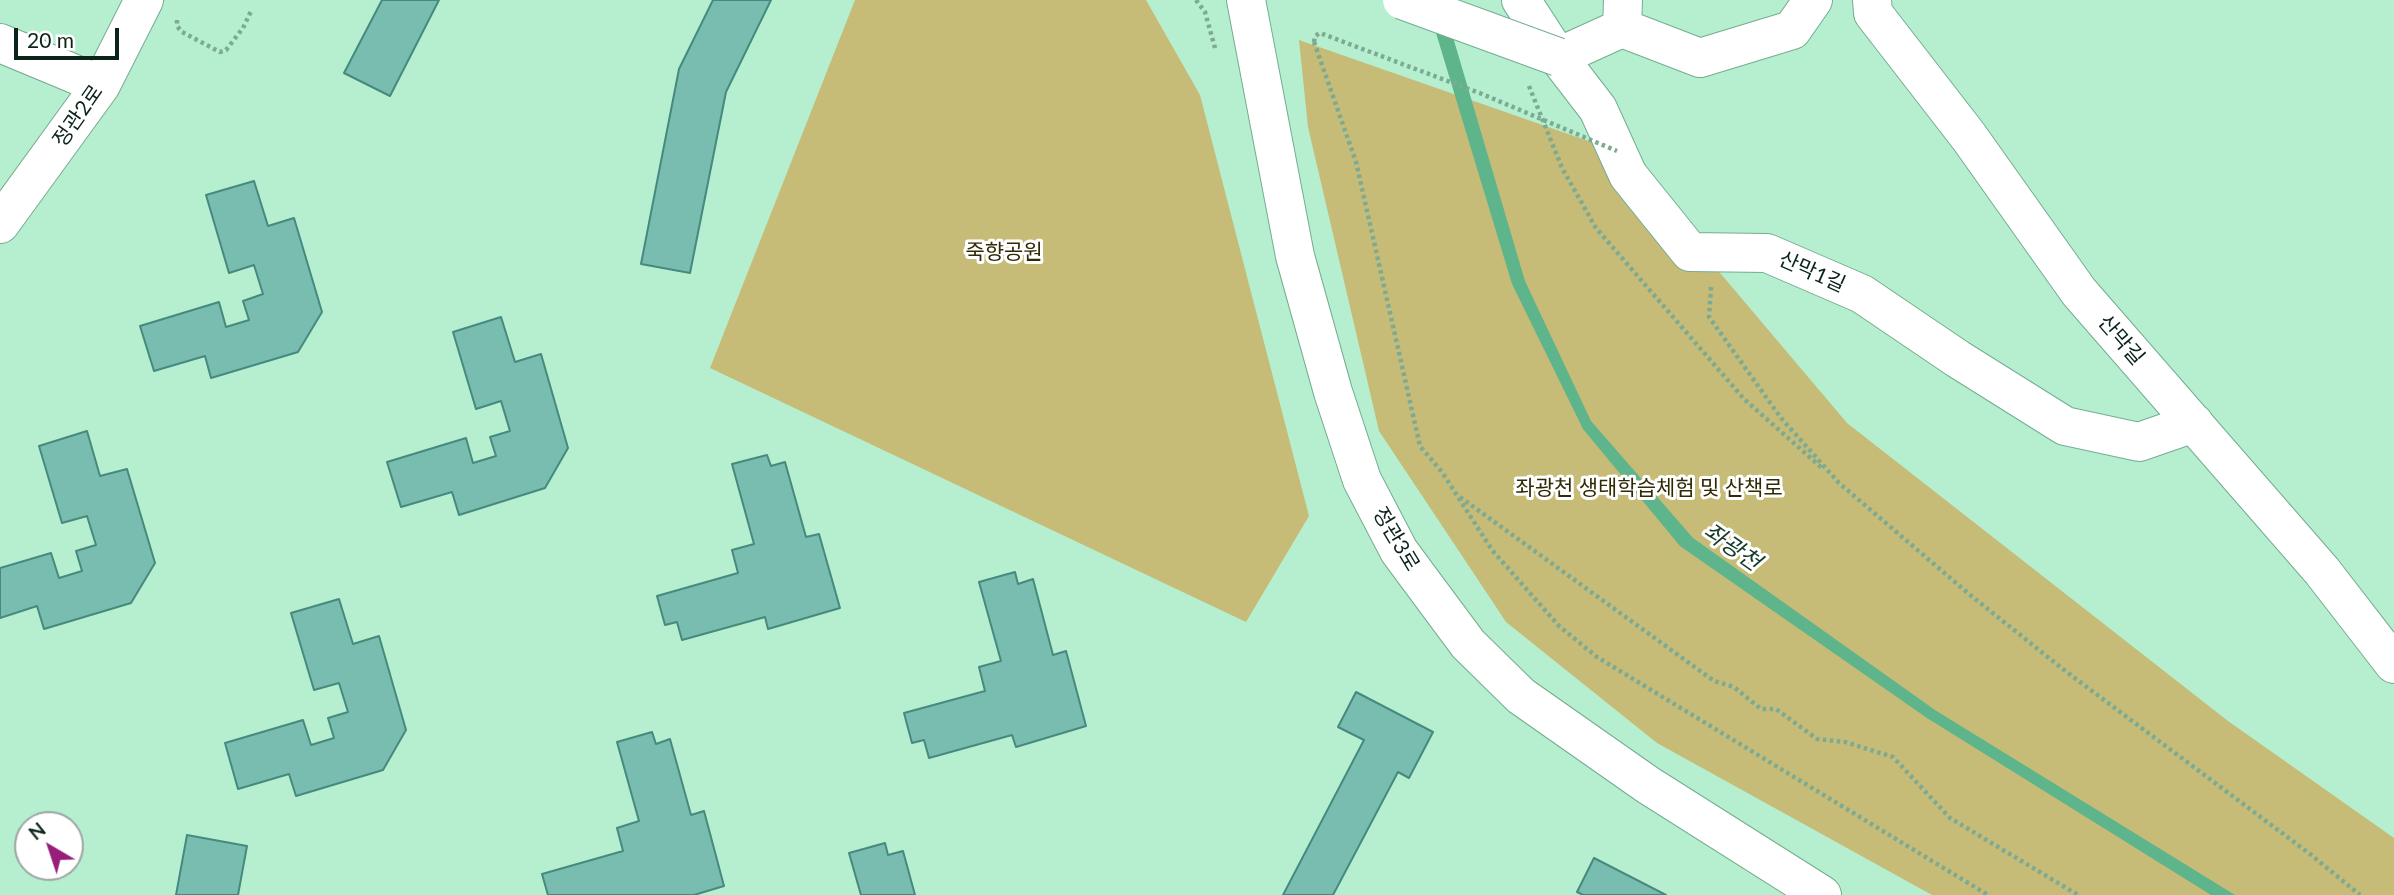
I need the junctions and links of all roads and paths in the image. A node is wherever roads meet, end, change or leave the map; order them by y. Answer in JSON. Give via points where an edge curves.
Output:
{"nodes":[{"id":1,"x":1246,"y":0,"type":"edge"},
{"id":2,"x":1402,"y":0,"type":"edge"},
{"id":3,"x":1521,"y":0,"type":"edge"},
{"id":4,"x":1813,"y":0,"type":"edge"},
{"id":5,"x":1872,"y":0,"type":"edge"},
{"id":6,"x":160,"y":8,"type":"edge"},
{"id":7,"x":252,"y":9,"type":"dead end"},
{"id":8,"x":1623,"y":14,"type":"edge"},
{"id":9,"x":0,"y":43,"type":"edge"},
{"id":10,"x":1558,"y":57,"type":"junction"},
{"id":11,"x":1526,"y":78,"type":"dead end"},
{"id":12,"x":101,"y":86,"type":"junction"},
{"id":13,"x":1617,"y":150,"type":"junction"},
{"id":14,"x":0,"y":224,"type":"edge"},
{"id":15,"x":1712,"y":284,"type":"dead end"},
{"id":16,"x":2194,"y":423,"type":"junction"},
{"id":17,"x":1839,"y":483,"type":"junction"},
{"id":18,"x":1457,"y":495,"type":"junction"},
{"id":19,"x":2394,"y":664,"type":"edge"},
{"id":20,"x":1822,"y":895,"type":"edge"},
{"id":21,"x":1988,"y":895,"type":"edge"},
{"id":22,"x":2078,"y":895,"type":"edge"},
{"id":23,"x":2360,"y":895,"type":"edge"}],
"edges":[{"from":1,"to":20,"type":"street","name":"정관3로","via":[[1302,281],[1362,480],[1399,551],[1468,644],[1521,696],[1648,785]]},
{"from":2,"to":10,"type":"street","bridge":true},
{"from":3,"to":10,"type":"street","name":"산막1길"},
{"from":4,"to":8,"type":"street","via":[[1792,30],[1700,58]]},
{"from":5,"to":16,"type":"street","name":"산막길","via":[[1873,13],[1969,137],[2079,292]]},
{"from":6,"to":7,"type":"path","via":[[181,32],[220,52],[243,28]]},
{"from":6,"to":12,"type":"street","name":"정관2로"},
{"from":8,"to":10,"type":"street"},
{"from":9,"to":12,"type":"street"},
{"from":10,"to":13,"type":"street","name":"산막1길","via":[[1598,109]]},
{"from":11,"to":17,"type":"path","via":[[1562,168],[1596,228],[1744,399]]},
{"from":12,"to":14,"type":"street","name":"정관2로"},
{"from":13,"to":16,"type":"street","name":"산막1길","via":[[1628,175],[1690,252],[1767,253],[1862,294],[2065,426],[2139,442]]},
{"from":13,"to":18,"type":"path","bridge":true,"via":[[1321,33],[1315,36],[1356,162],[1420,446]]},
{"from":15,"to":17,"type":"path","via":[[1709,317],[1781,418]]},
{"from":16,"to":19,"type":"street","name":"산막길","via":[[2322,571]]},
{"from":17,"to":23,"type":"path","via":[[2064,670]]},
{"from":18,"to":21,"type":"path","via":[[1492,550],[1559,626],[1597,657]]},
{"from":18,"to":22,"type":"path","via":[[1714,681],[1734,687],[1761,709],[1776,709],[1817,739],[1892,757],[1950,818]]}]}
